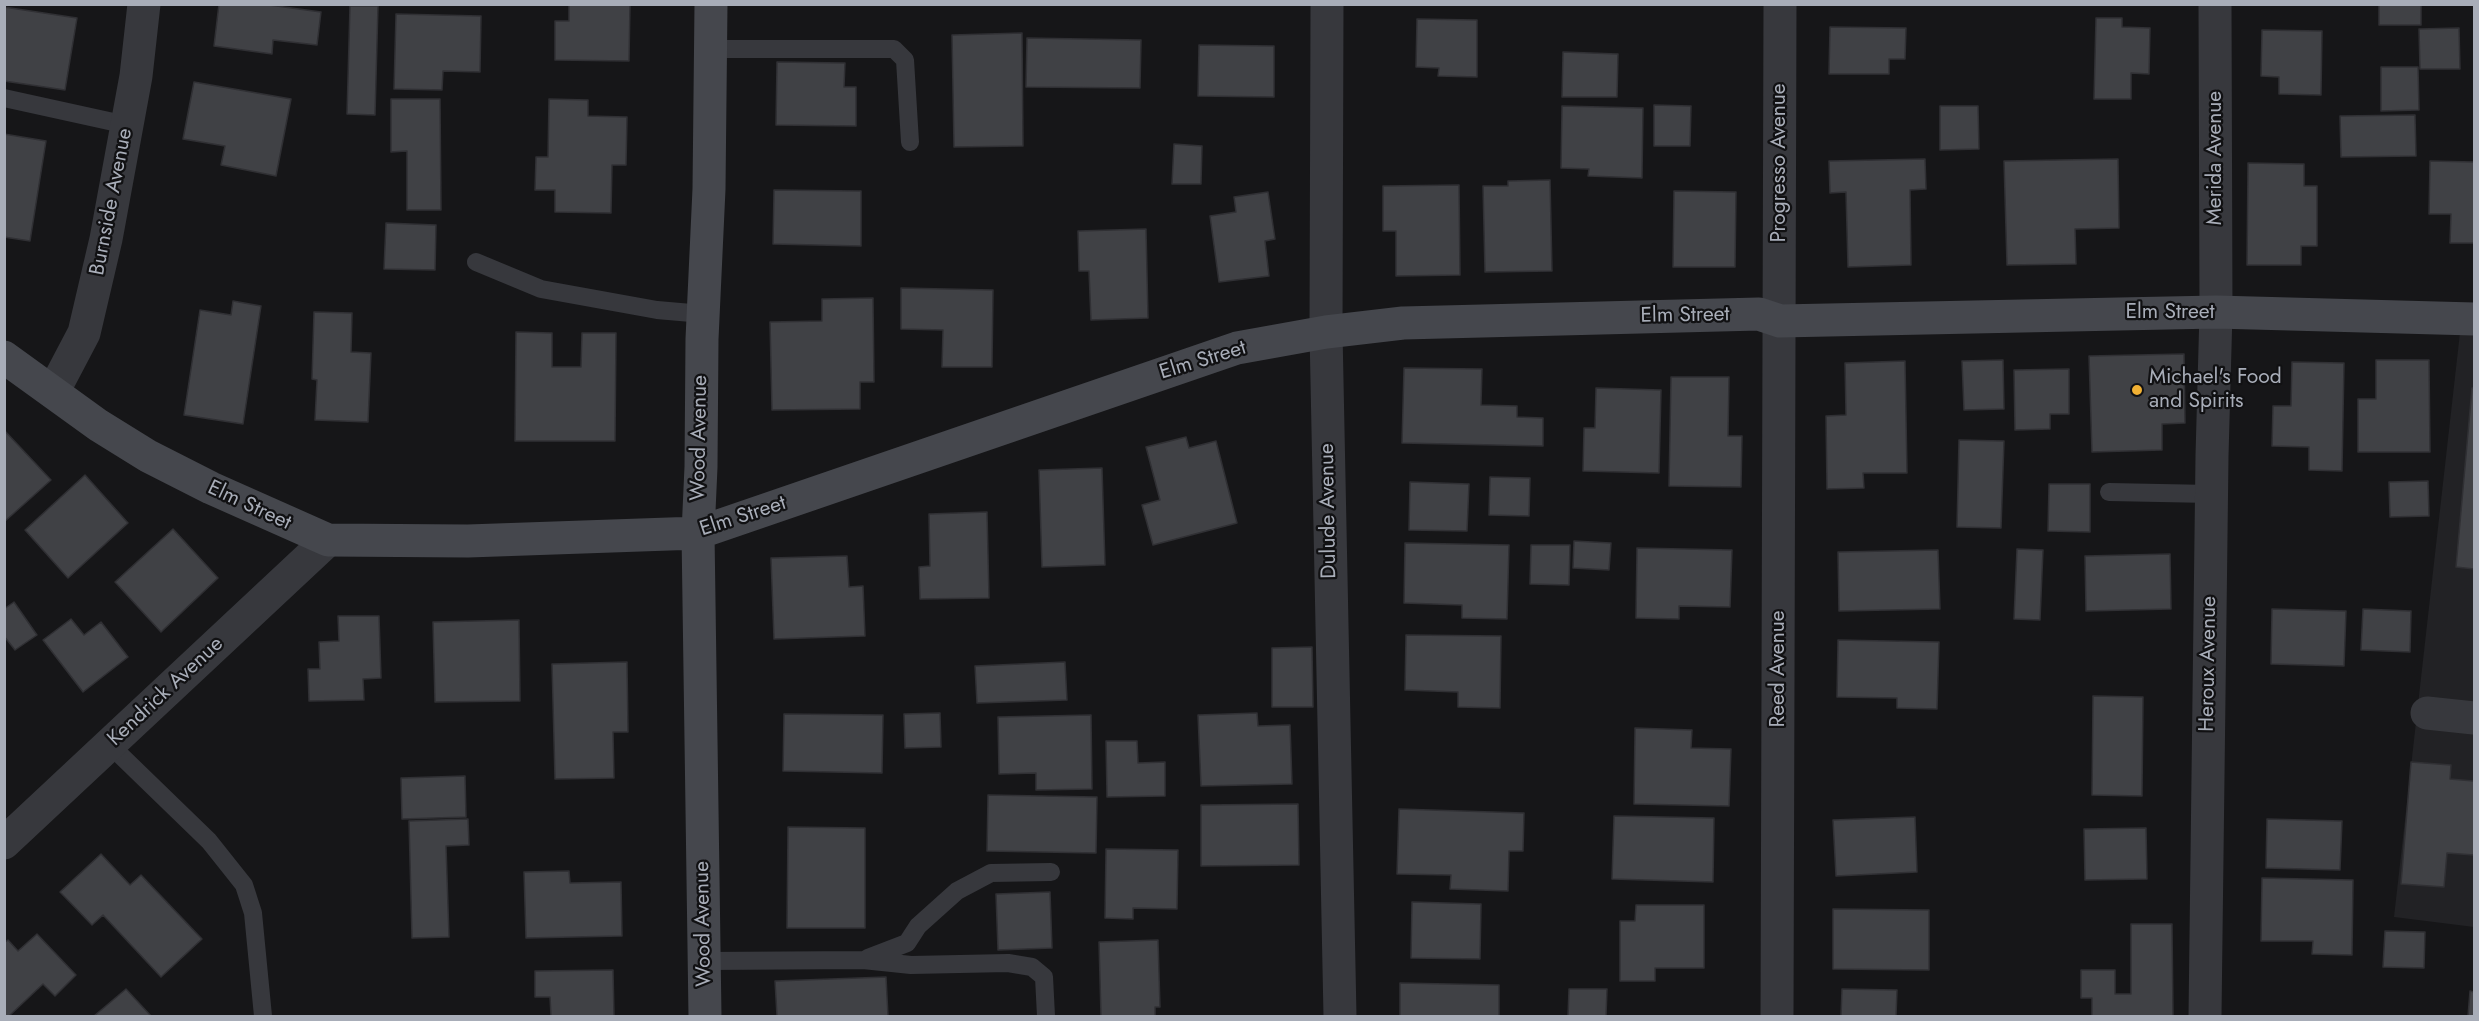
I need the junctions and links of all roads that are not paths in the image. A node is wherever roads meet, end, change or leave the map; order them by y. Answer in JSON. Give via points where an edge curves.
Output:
{"nodes":[{"id":1,"x":144,"y":4,"type":"edge"},
{"id":2,"x":711,"y":4,"type":"edge"},
{"id":3,"x":1327,"y":4,"type":"edge"},
{"id":4,"x":1780,"y":4,"type":"edge"},
{"id":5,"x":2215,"y":4,"type":"edge"},
{"id":6,"x":710,"y":49,"type":"junction"},
{"id":7,"x":4,"y":98,"type":"edge"},
{"id":8,"x":127,"y":125,"type":"junction"},
{"id":9,"x":910,"y":142,"type":"dead end"},
{"id":10,"x":476,"y":262,"type":"dead end"},
{"id":11,"x":2216,"y":312,"type":"junction"},
{"id":12,"x":703,"y":314,"type":"junction"},
{"id":13,"x":2475,"y":319,"type":"edge"},
{"id":14,"x":1780,"y":321,"type":"junction"},
{"id":15,"x":1326,"y":332,"type":"junction"},
{"id":16,"x":4,"y":357,"type":"edge"},
{"id":17,"x":53,"y":392,"type":"junction"},
{"id":18,"x":2109,"y":492,"type":"dead end"},
{"id":19,"x":2211,"y":494,"type":"junction"},
{"id":20,"x":698,"y":533,"type":"junction"},
{"id":21,"x":328,"y":540,"type":"junction"},
{"id":22,"x":2427,"y":713,"type":"dead end"},
{"id":23,"x":2475,"y":718,"type":"edge"},
{"id":24,"x":110,"y":745,"type":"junction"},
{"id":25,"x":9,"y":831,"type":"edge"},
{"id":26,"x":1051,"y":872,"type":"dead end"},
{"id":27,"x":863,"y":960,"type":"junction"},
{"id":28,"x":706,"y":961,"type":"junction"},
{"id":29,"x":263,"y":1017,"type":"edge"},
{"id":30,"x":705,"y":1017,"type":"edge"},
{"id":31,"x":1046,"y":1017,"type":"edge"},
{"id":32,"x":1340,"y":1017,"type":"edge"},
{"id":33,"x":1777,"y":1017,"type":"edge"},
{"id":34,"x":2205,"y":1017,"type":"edge"}],
"edges":[{"from":1,"to":8,"type":"street","name":"Burnside Avenue"},
{"from":2,"to":6,"type":"street","name":"Wood Avenue"},
{"from":3,"to":15,"type":"street","name":"Dulude Avenue"},
{"from":4,"to":14,"type":"street","name":"Progresso Avenue"},
{"from":5,"to":11,"type":"street","name":"Merida Avenue"},
{"from":6,"to":9,"type":"lane","via":[[894,49],[904,60]]},
{"from":6,"to":12,"type":"street","name":"Wood Avenue"},
{"from":7,"to":8,"type":"lane"},
{"from":8,"to":17,"type":"street","name":"Burnside Avenue","via":[[84,333]]},
{"from":10,"to":12,"type":"lane","via":[[541,289],[657,310]]},
{"from":11,"to":13,"type":"street","name":"Elm Street"},
{"from":11,"to":14,"type":"street","name":"Elm Street"},
{"from":11,"to":19,"type":"street","name":"Heroux Avenue"},
{"from":12,"to":20,"type":"street","name":"Wood Avenue"},
{"from":14,"to":15,"type":"street","name":"Elm Street","via":[[1759,314],[1403,323]]},
{"from":14,"to":33,"type":"street","name":"Reed Avenue"},
{"from":15,"to":20,"type":"street","name":"Elm Street","via":[[1237,348]]},
{"from":15,"to":32,"type":"street","name":"Dulude Avenue"},
{"from":16,"to":17,"type":"street","name":"Elm Street"},
{"from":17,"to":21,"type":"street","name":"Elm Street","via":[[157,461]]},
{"from":18,"to":19,"type":"lane"},
{"from":19,"to":34,"type":"street","name":"Heroux Avenue"},
{"from":20,"to":21,"type":"street","name":"Elm Street","via":[[468,541]]},
{"from":20,"to":28,"type":"street","name":"Wood Avenue"},
{"from":21,"to":24,"type":"street","name":"Kendrick Avenue"},
{"from":22,"to":23,"type":"street"},
{"from":24,"to":25,"type":"street","name":"Kendrick Avenue"},
{"from":24,"to":29,"type":"lane","via":[[209,841],[244,885],[254,913]]},
{"from":26,"to":27,"type":"lane","via":[[991,873],[957,891],[918,926],[908,943]]},
{"from":27,"to":28,"type":"lane"},
{"from":27,"to":31,"type":"lane","via":[[911,965],[990,963],[1032,967],[1044,977]]},
{"from":28,"to":30,"type":"street","name":"Wood Avenue"}]}
